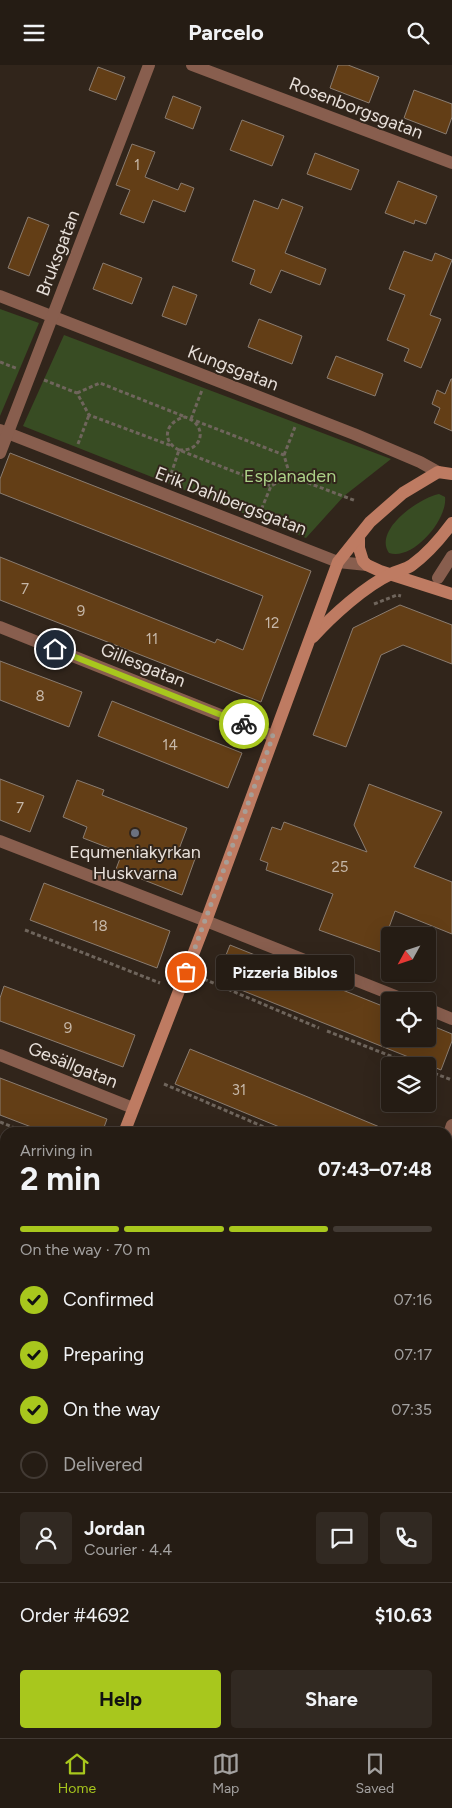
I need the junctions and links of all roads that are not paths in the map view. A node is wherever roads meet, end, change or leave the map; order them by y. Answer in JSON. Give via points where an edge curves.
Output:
{"nodes":[{"id":1,"x":149,"y":65,"type":"edge"},
{"id":2,"x":192,"y":65,"type":"edge"},
{"id":3,"x":452,"y":163,"type":"edge"},
{"id":4,"x":0,"y":296,"type":"edge"},
{"id":5,"x":52,"y":317,"type":"junction"},
{"id":6,"x":4,"y":431,"type":"edge"},
{"id":7,"x":0,"y":453,"type":"edge"},
{"id":8,"x":448,"y":473,"type":"edge"},
{"id":9,"x":452,"y":523,"type":"edge"},
{"id":10,"x":359,"y":538,"type":"junction"},
{"id":11,"x":452,"y":557,"type":"edge"},
{"id":12,"x":338,"y":562,"type":"junction"},
{"id":13,"x":367,"y":565,"type":"junction"},
{"id":14,"x":391,"y":573,"type":"junction"},
{"id":15,"x":438,"y":578,"type":"dead end"},
{"id":16,"x":452,"y":594,"type":"edge"},
{"id":17,"x":0,"y":627,"type":"edge"},
{"id":18,"x":308,"y":642,"type":"junction"},
{"id":19,"x":273,"y":736,"type":"junction"},
{"id":20,"x":0,"y":841,"type":"edge"},
{"id":21,"x":206,"y":921,"type":"junction"},
{"id":22,"x":385,"y":992,"type":"edge"},
{"id":23,"x":436,"y":1012,"type":"edge"},
{"id":24,"x":452,"y":1019,"type":"edge"},
{"id":25,"x":0,"y":1055,"type":"edge"},
{"id":26,"x":133,"y":1108,"type":"junction"},
{"id":27,"x":126,"y":1127,"type":"edge"}],
"edges":[{"from":1,"to":5,"type":"street","name":"Bruksgatan"},
{"from":2,"to":3,"type":"street","name":"Rosenborgsgatan"},
{"from":4,"to":5,"type":"street","name":"Kungsgatan"},
{"from":5,"to":6,"type":"street","name":"Bruksgatan"},
{"from":5,"to":8,"type":"street","name":"Kungsgatan"},
{"from":6,"to":7,"type":"street","name":"Bruksgatan"},
{"from":6,"to":12,"type":"street","name":"Erik Dahlbergsgatan"},
{"from":8,"to":10,"type":"street","via":[[403,493],[375,518]]},
{"from":9,"to":14,"type":"street","via":[[412,565]]},
{"from":10,"to":12,"type":"street"},
{"from":10,"to":13,"type":"street","via":[[359,548]]},
{"from":11,"to":15,"type":"street"},
{"from":12,"to":13,"type":"street","name":"Erik Dahlbergsgatan"},
{"from":12,"to":18,"type":"street"},
{"from":13,"to":14,"type":"street","name":"Erik Dahlbergsgatan"},
{"from":14,"to":16,"type":"street","name":"Erik Dahlbergsgatan"},
{"from":14,"to":18,"type":"street","via":[[346,606]]},
{"from":17,"to":19,"type":"street","name":"Gillesgatan"},
{"from":18,"to":19,"type":"street"},
{"from":19,"to":21,"type":"street"},
{"from":20,"to":21,"type":"street"},
{"from":21,"to":22,"type":"street"},
{"from":21,"to":26,"type":"street"},
{"from":23,"to":24,"type":"street"},
{"from":25,"to":26,"type":"street","name":"Gesällgatan"},
{"from":26,"to":27,"type":"street"}]}
